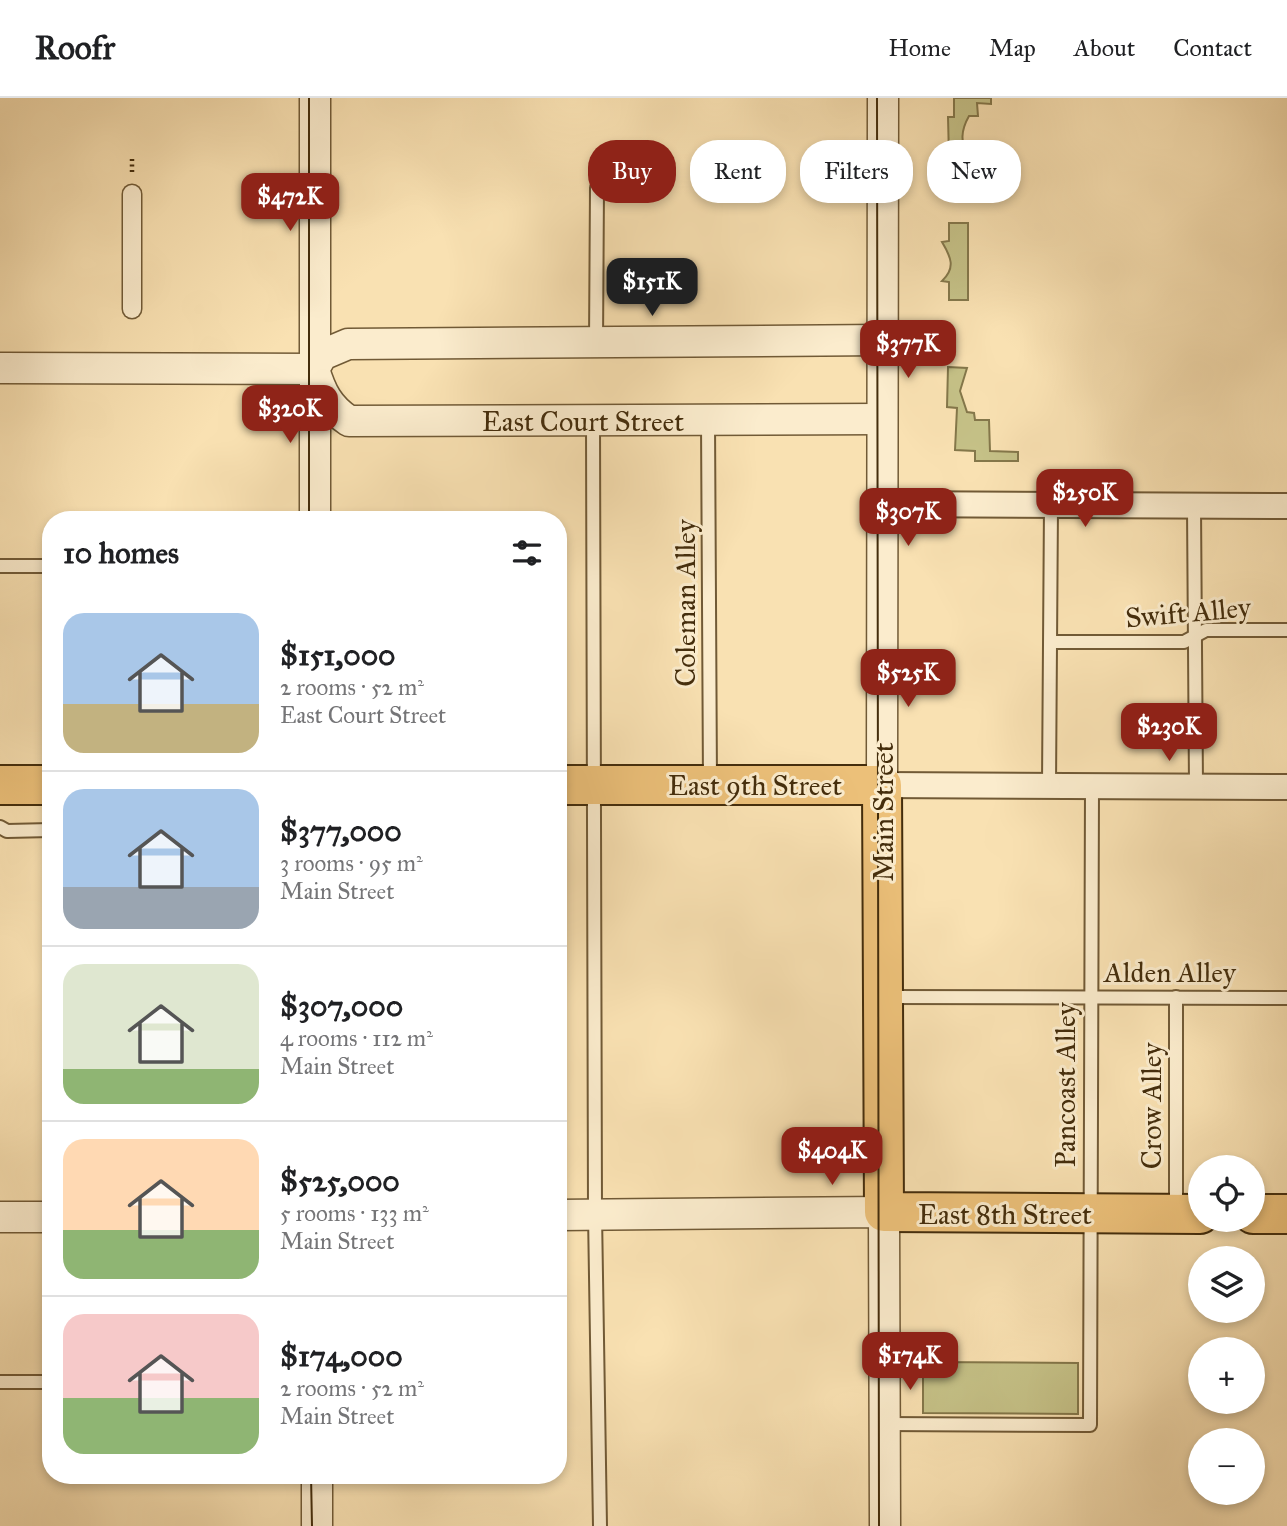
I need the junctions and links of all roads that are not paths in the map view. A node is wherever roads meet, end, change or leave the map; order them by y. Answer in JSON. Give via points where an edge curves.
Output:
{"nodes":[{"id":1,"x":315,"y":98,"type":"edge"},
{"id":2,"x":883,"y":98,"type":"edge"},
{"id":3,"x":132,"y":194,"type":"dead end"},
{"id":4,"x":597,"y":203,"type":"edge"},
{"id":5,"x":132,"y":309,"type":"dead end"},
{"id":6,"x":883,"y":340,"type":"junction"},
{"id":7,"x":596,"y":344,"type":"junction"},
{"id":8,"x":0,"y":368,"type":"edge"},
{"id":9,"x":314,"y":369,"type":"junction"},
{"id":10,"x":882,"y":419,"type":"junction"},
{"id":11,"x":708,"y":421,"type":"junction"},
{"id":12,"x":593,"y":422,"type":"junction"},
{"id":13,"x":883,"y":504,"type":"junction"},
{"id":14,"x":1051,"y":506,"type":"junction"},
{"id":15,"x":1287,"y":506,"type":"edge"},
{"id":16,"x":1194,"y":507,"type":"junction"},
{"id":17,"x":315,"y":511,"type":"edge"},
{"id":18,"x":0,"y":566,"type":"edge"},
{"id":19,"x":42,"y":566,"type":"edge"},
{"id":20,"x":1287,"y":630,"type":"edge"},
{"id":21,"x":1194,"y":636,"type":"junction"},
{"id":22,"x":1052,"y":642,"type":"junction"},
{"id":23,"x":0,"y":785,"type":"edge"},
{"id":24,"x":42,"y":785,"type":"edge"},
{"id":25,"x":576,"y":785,"type":"edge"},
{"id":26,"x":882,"y":785,"type":"junction"},
{"id":27,"x":1049,"y":785,"type":"junction"},
{"id":28,"x":710,"y":786,"type":"junction"},
{"id":29,"x":1195,"y":786,"type":"junction"},
{"id":30,"x":1092,"y":787,"type":"junction"},
{"id":31,"x":1287,"y":787,"type":"edge"},
{"id":32,"x":0,"y":827,"type":"edge"},
{"id":33,"x":42,"y":830,"type":"edge"},
{"id":34,"x":1090,"y":996,"type":"junction"},
{"id":35,"x":884,"y":997,"type":"junction"},
{"id":36,"x":1176,"y":997,"type":"junction"},
{"id":37,"x":1287,"y":998,"type":"edge"},
{"id":38,"x":884,"y":1212,"type":"junction"},
{"id":39,"x":567,"y":1214,"type":"edge"},
{"id":40,"x":595,"y":1214,"type":"junction"},
{"id":41,"x":1090,"y":1214,"type":"junction"},
{"id":42,"x":1188,"y":1214,"type":"edge"},
{"id":43,"x":1265,"y":1214,"type":"edge"},
{"id":44,"x":1287,"y":1214,"type":"edge"},
{"id":45,"x":0,"y":1217,"type":"edge"},
{"id":46,"x":42,"y":1217,"type":"edge"},
{"id":47,"x":0,"y":1382,"type":"edge"},
{"id":48,"x":42,"y":1382,"type":"edge"},
{"id":49,"x":884,"y":1424,"type":"junction"},
{"id":50,"x":317,"y":1484,"type":"edge"},
{"id":51,"x":317,"y":1526,"type":"edge"},
{"id":52,"x":600,"y":1526,"type":"edge"},
{"id":53,"x":885,"y":1526,"type":"edge"}],
"edges":[{"from":1,"to":9,"type":"street"},
{"from":2,"to":6,"type":"street","name":"Main Street"},
{"from":3,"to":5,"type":"street"},
{"from":4,"to":7,"type":"lane"},
{"from":6,"to":7,"type":"street"},
{"from":6,"to":10,"type":"street","name":"Main Street"},
{"from":7,"to":9,"type":"street","via":[[348,344],[322,355]]},
{"from":8,"to":9,"type":"street"},
{"from":9,"to":12,"type":"street","name":"East Court Street","via":[[322,394],[335,412],[349,421]]},
{"from":9,"to":17,"type":"street"},
{"from":10,"to":11,"type":"street","name":"East Court Street"},
{"from":10,"to":13,"type":"street","name":"Main Street"},
{"from":11,"to":12,"type":"street","name":"East Court Street"},
{"from":11,"to":28,"type":"lane","name":"Coleman Alley"},
{"from":12,"to":25,"type":"lane"},
{"from":13,"to":14,"type":"street"},
{"from":13,"to":26,"type":"street","name":"Main Street"},
{"from":14,"to":16,"type":"street"},
{"from":14,"to":22,"type":"lane"},
{"from":15,"to":16,"type":"street"},
{"from":16,"to":21,"type":"lane"},
{"from":18,"to":19,"type":"lane"},
{"from":20,"to":21,"type":"lane","name":"Swift Alley","via":[[1206,630]]},
{"from":21,"to":22,"type":"lane","name":"Swift Alley","via":[[1184,642]]},
{"from":21,"to":29,"type":"lane"},
{"from":22,"to":27,"type":"lane"},
{"from":23,"to":24,"type":"main road"},
{"from":25,"to":28,"type":"main road","name":"East 9th Street"},
{"from":25,"to":40,"type":"lane"},
{"from":26,"to":27,"type":"street","name":"East 9th Street"},
{"from":26,"to":28,"type":"main road","name":"East 9th Street"},
{"from":26,"to":35,"type":"main road","name":"Main Street"},
{"from":27,"to":30,"type":"street","name":"East 9th Street"},
{"from":29,"to":30,"type":"street","name":"East 9th Street"},
{"from":29,"to":31,"type":"street","name":"East 9th Street"},
{"from":30,"to":34,"type":"lane","name":"Pancoast Alley"},
{"from":32,"to":33,"type":"lane"},
{"from":34,"to":35,"type":"lane","name":"Alden Alley"},
{"from":34,"to":36,"type":"lane","name":"Alden Alley"},
{"from":34,"to":41,"type":"lane","name":"Pancoast Alley"},
{"from":35,"to":38,"type":"main road","name":"Main Street"},
{"from":36,"to":37,"type":"lane","name":"Alden Alley"},
{"from":36,"to":42,"type":"lane","name":"Crow Alley"},
{"from":38,"to":40,"type":"street","name":"East 8th Street"},
{"from":38,"to":41,"type":"main road","name":"East 8th Street"},
{"from":38,"to":49,"type":"street","name":"Main Street"},
{"from":39,"to":40,"type":"street","name":"East 8th Street"},
{"from":40,"to":52,"type":"lane"},
{"from":41,"to":42,"type":"main road","name":"East 8th Street"},
{"from":41,"to":49,"type":"lane","name":"Pancoast Alley","via":[[1090,1425]]},
{"from":43,"to":44,"type":"main road"},
{"from":45,"to":46,"type":"street"},
{"from":47,"to":48,"type":"lane"},
{"from":49,"to":53,"type":"street","name":"Main Street"},
{"from":50,"to":51,"type":"street"}]}
